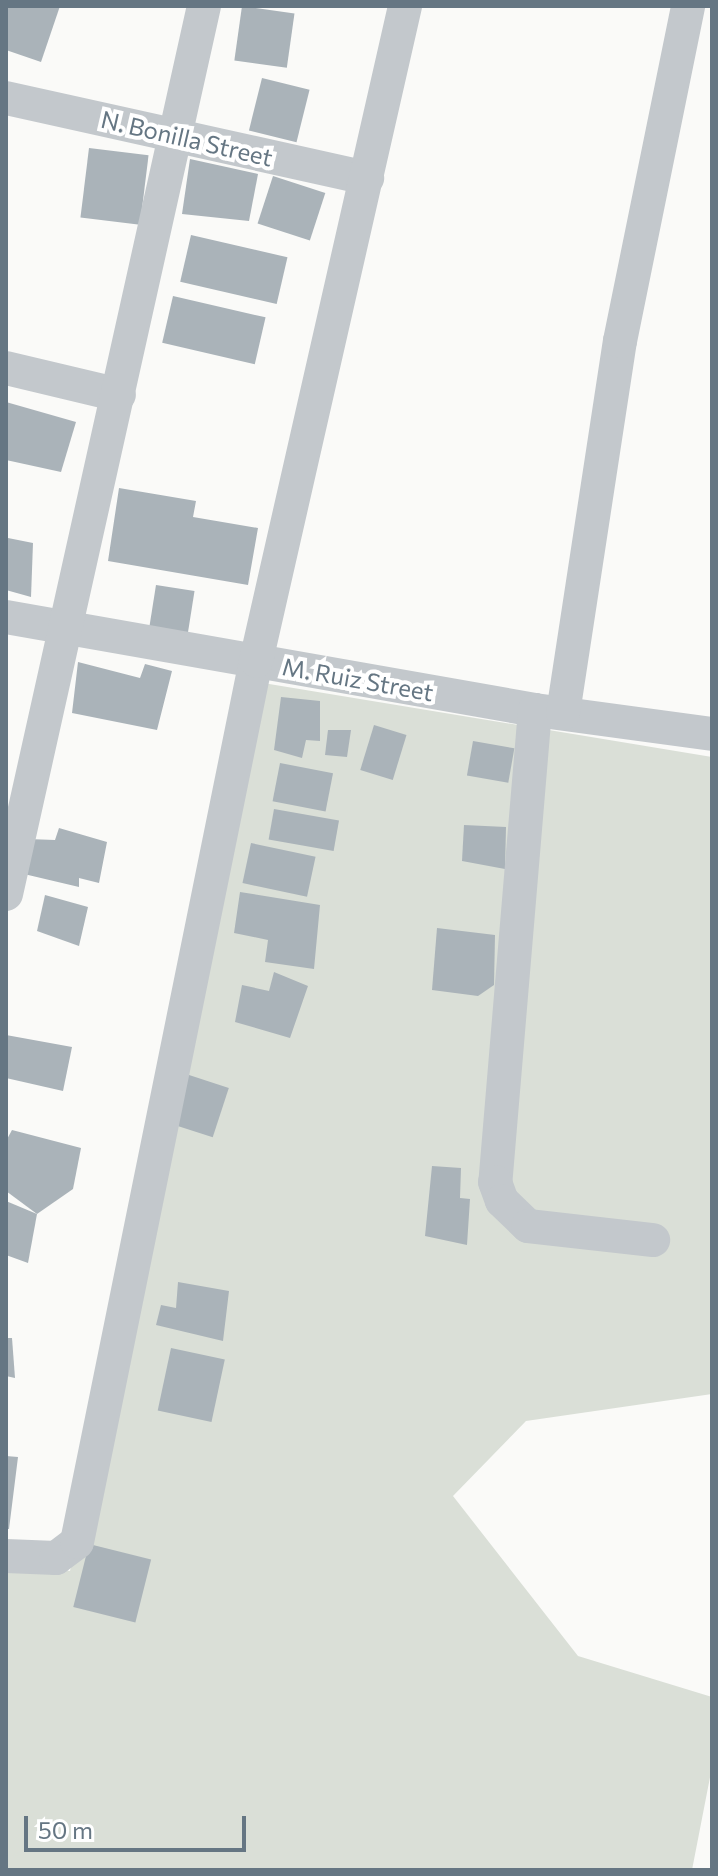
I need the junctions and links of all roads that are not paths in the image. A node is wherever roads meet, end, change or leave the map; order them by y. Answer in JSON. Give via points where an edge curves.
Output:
{"nodes":[{"id":1,"x":204,"y":6,"type":"edge"},
{"id":2,"x":405,"y":6,"type":"edge"},
{"id":3,"x":688,"y":6,"type":"edge"},
{"id":4,"x":6,"y":98,"type":"edge"},
{"id":5,"x":176,"y":135,"type":"junction"},
{"id":6,"x":367,"y":178,"type":"junction"},
{"id":7,"x":6,"y":368,"type":"edge"},
{"id":8,"x":119,"y":395,"type":"junction"},
{"id":9,"x":6,"y":617,"type":"edge"},
{"id":10,"x":66,"y":628,"type":"junction"},
{"id":11,"x":256,"y":661,"type":"junction"},
{"id":12,"x":549,"y":711,"type":"junction"},
{"id":13,"x":712,"y":734,"type":"edge"},
{"id":14,"x":6,"y":894,"type":"edge"},
{"id":15,"x":653,"y":1240,"type":"dead end"},
{"id":16,"x":6,"y":1556,"type":"edge"}],
"edges":[{"from":1,"to":5,"type":"street"},
{"from":2,"to":6,"type":"street"},
{"from":3,"to":12,"type":"street"},
{"from":4,"to":5,"type":"street","name":"N. Bonilla Street"},
{"from":5,"to":6,"type":"street","name":"N. Bonilla Street"},
{"from":5,"to":8,"type":"street"},
{"from":6,"to":11,"type":"street"},
{"from":7,"to":8,"type":"street"},
{"from":8,"to":10,"type":"street"},
{"from":9,"to":10,"type":"street","name":"M. Ruiz Street"},
{"from":10,"to":11,"type":"street","name":"M. Ruiz Street"},
{"from":10,"to":14,"type":"street"},
{"from":11,"to":12,"type":"street","name":"M. Ruiz Street"},
{"from":11,"to":16,"type":"street","via":[[77,1542],[56,1558]]},
{"from":12,"to":13,"type":"street","name":"M. Ruiz Street"},
{"from":12,"to":15,"type":"street","via":[[495,1182],[502,1201],[528,1226]]}]}
